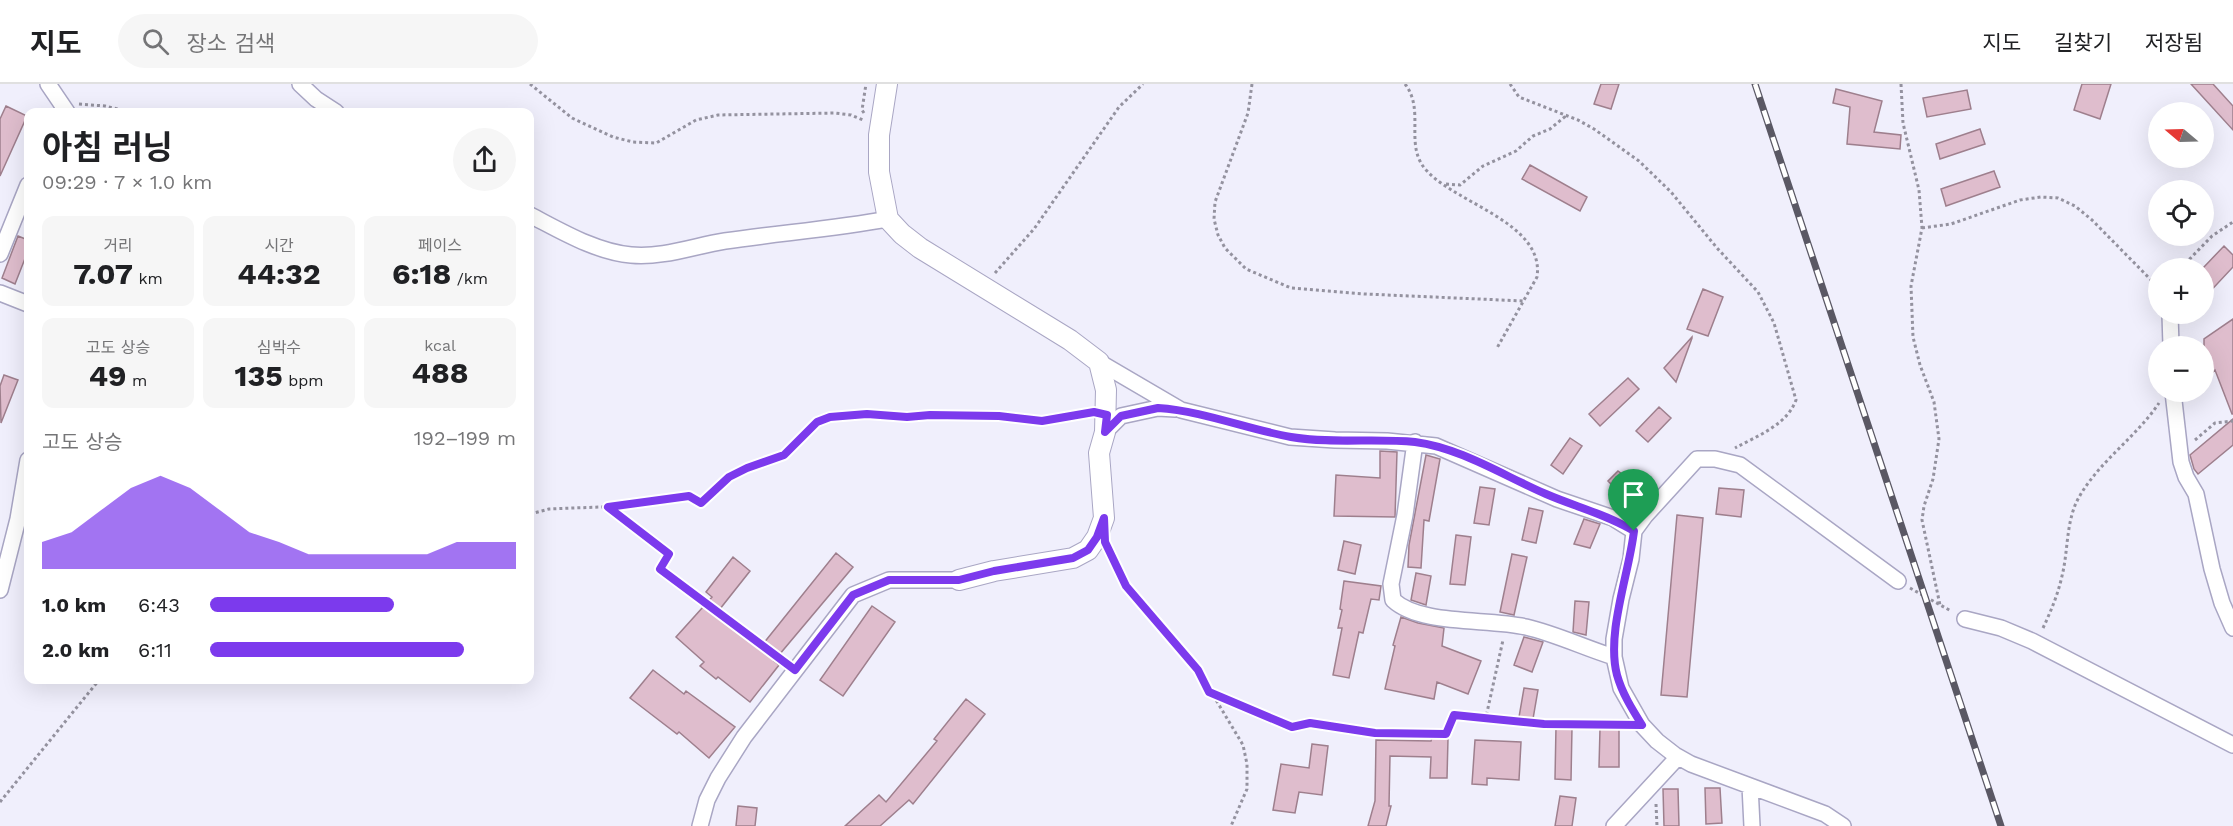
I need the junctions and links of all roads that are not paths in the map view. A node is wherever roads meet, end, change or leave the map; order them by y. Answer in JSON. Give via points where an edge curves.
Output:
{"nodes":[{"id":1,"x":48,"y":84,"type":"edge"},
{"id":2,"x":887,"y":84,"type":"edge"},
{"id":3,"x":304,"y":85,"type":"edge"},
{"id":4,"x":62,"y":108,"type":"edge"},
{"id":5,"x":331,"y":108,"type":"edge"},
{"id":6,"x":24,"y":195,"type":"edge"},
{"id":7,"x":534,"y":217,"type":"edge"},
{"id":8,"x":888,"y":219,"type":"junction"},
{"id":9,"x":0,"y":254,"type":"edge"},
{"id":10,"x":0,"y":292,"type":"edge"},
{"id":11,"x":24,"y":302,"type":"edge"},
{"id":12,"x":1099,"y":362,"type":"junction"},
{"id":13,"x":2167,"y":402,"type":"edge"},
{"id":14,"x":1181,"y":410,"type":"junction"},
{"id":15,"x":1106,"y":423,"type":"junction"},
{"id":16,"x":1415,"y":442,"type":"junction"},
{"id":17,"x":24,"y":484,"type":"edge"},
{"id":18,"x":1634,"y":531,"type":"junction"},
{"id":19,"x":2,"y":565,"type":"edge"},
{"id":20,"x":959,"y":580,"type":"joint"},
{"id":21,"x":1898,"y":581,"type":"road end"},
{"id":22,"x":0,"y":590,"type":"edge"},
{"id":23,"x":1965,"y":619,"type":"road end"},
{"id":24,"x":2233,"y":628,"type":"edge"},
{"id":25,"x":1614,"y":657,"type":"junction"},
{"id":26,"x":2233,"y":745,"type":"edge"},
{"id":27,"x":1678,"y":757,"type":"junction"},
{"id":28,"x":1750,"y":786,"type":"junction"},
{"id":29,"x":700,"y":826,"type":"edge"},
{"id":30,"x":1614,"y":826,"type":"edge"},
{"id":31,"x":1752,"y":826,"type":"edge"},
{"id":32,"x":1843,"y":826,"type":"edge"}],
"edges":[{"from":1,"to":4,"type":"street"},
{"from":2,"to":8,"type":"street","via":[[879,135],[879,172]]},
{"from":3,"to":5,"type":"street"},
{"from":6,"to":9,"type":"street"},
{"from":7,"to":8,"type":"street","via":[[594,245],[632,255]]},
{"from":8,"to":12,"type":"street","via":[[920,248]]},
{"from":10,"to":11,"type":"street"},
{"from":12,"to":14,"type":"street"},
{"from":12,"to":15,"type":"street","via":[[1107,390]]},
{"from":13,"to":24,"type":"street","via":[[2186,477],[2196,494],[2212,569]]},
{"from":14,"to":15,"type":"street","via":[[1158,408]]},
{"from":14,"to":16,"type":"street","via":[[1290,437]]},
{"from":15,"to":20,"type":"street","via":[[1099,453],[1104,518],[1088,550],[1073,558]]},
{"from":16,"to":18,"type":"street","via":[[1450,451],[1557,499],[1613,518]]},
{"from":16,"to":25,"type":"street","via":[[1392,584],[1393,600],[1424,615],[1529,628]]},
{"from":17,"to":19,"type":"street","via":[[18,519]]},
{"from":18,"to":21,"type":"street","via":[[1697,459],[1715,459],[1740,465]]},
{"from":18,"to":25,"type":"street","via":[[1620,599]]},
{"from":19,"to":22,"type":"street"},
{"from":20,"to":29,"type":"street","via":[[889,580],[853,595],[744,737],[707,800]]},
{"from":23,"to":26,"type":"street","via":[[2032,641]]},
{"from":25,"to":27,"type":"street","via":[[1621,688],[1642,725]]},
{"from":27,"to":28,"type":"street"},
{"from":27,"to":30,"type":"street"},
{"from":28,"to":31,"type":"street"},
{"from":28,"to":32,"type":"street","via":[[1825,814]]}]}
